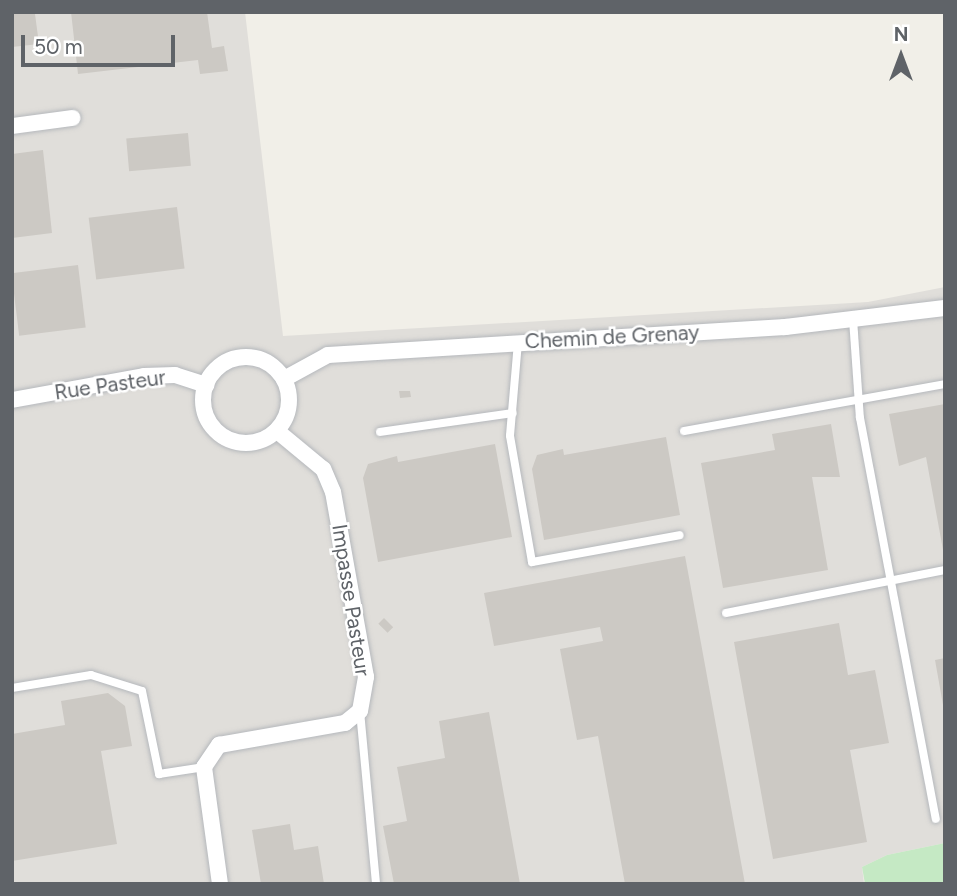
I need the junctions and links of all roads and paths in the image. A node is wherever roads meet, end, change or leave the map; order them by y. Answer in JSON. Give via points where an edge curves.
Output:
{"nodes":[{"id":1,"x":72,"y":118,"type":"dead end"},
{"id":2,"x":12,"y":126,"type":"edge"},
{"id":3,"x":945,"y":308,"type":"edge"},
{"id":4,"x":853,"y":319,"type":"junction"},
{"id":5,"x":518,"y":342,"type":"junction"},
{"id":6,"x":284,"y":379,"type":"junction"},
{"id":7,"x":945,"y":384,"type":"edge"},
{"id":8,"x":206,"y":385,"type":"junction"},
{"id":9,"x":12,"y":400,"type":"edge"},
{"id":10,"x":858,"y":400,"type":"junction"},
{"id":11,"x":513,"y":413,"type":"junction"},
{"id":12,"x":277,"y":431,"type":"junction"},
{"id":13,"x":684,"y":431,"type":"dead end"},
{"id":14,"x":380,"y":432,"type":"dead end"},
{"id":15,"x":680,"y":535,"type":"dead end"},
{"id":16,"x":945,"y":570,"type":"edge"},
{"id":17,"x":890,"y":581,"type":"junction"},
{"id":18,"x":726,"y":613,"type":"dead end"},
{"id":19,"x":12,"y":688,"type":"edge"},
{"id":20,"x":360,"y":711,"type":"junction"},
{"id":21,"x":204,"y":767,"type":"junction"},
{"id":22,"x":936,"y":819,"type":"dead end"},
{"id":23,"x":220,"y":884,"type":"edge"},
{"id":24,"x":376,"y":884,"type":"edge"}],
"edges":[{"from":1,"to":2,"type":"street"},
{"from":3,"to":4,"type":"street","name":"Chemin de Grenay"},
{"from":4,"to":5,"type":"street","name":"Chemin de Grenay"},
{"from":4,"to":10,"type":"lane"},
{"from":5,"to":6,"type":"street","name":"Chemin de Grenay","via":[[328,355]]},
{"from":5,"to":11,"type":"lane"},
{"from":6,"to":8,"type":"street","via":[[275,368],[250,357],[223,364]]},
{"from":6,"to":12,"type":"street","via":[[289,396],[287,415]]},
{"from":7,"to":10,"type":"lane"},
{"from":8,"to":9,"type":"street","name":"Rue Pasteur","via":[[175,375],[144,376]]},
{"from":8,"to":12,"type":"street","via":[[204,411],[218,433],[254,443]]},
{"from":10,"to":13,"type":"lane"},
{"from":10,"to":17,"type":"lane"},
{"from":11,"to":14,"type":"lane"},
{"from":11,"to":15,"type":"lane","via":[[510,436],[532,562]]},
{"from":12,"to":20,"type":"street","name":"Impasse Pasteur","via":[[323,470],[333,492],[366,677]]},
{"from":16,"to":17,"type":"lane"},
{"from":17,"to":18,"type":"lane"},
{"from":17,"to":22,"type":"lane"},
{"from":19,"to":21,"type":"lane","via":[[91,675],[142,691],[159,774]]},
{"from":20,"to":21,"type":"street","via":[[345,723],[219,745]]},
{"from":20,"to":24,"type":"lane"},
{"from":21,"to":23,"type":"street"}]}
